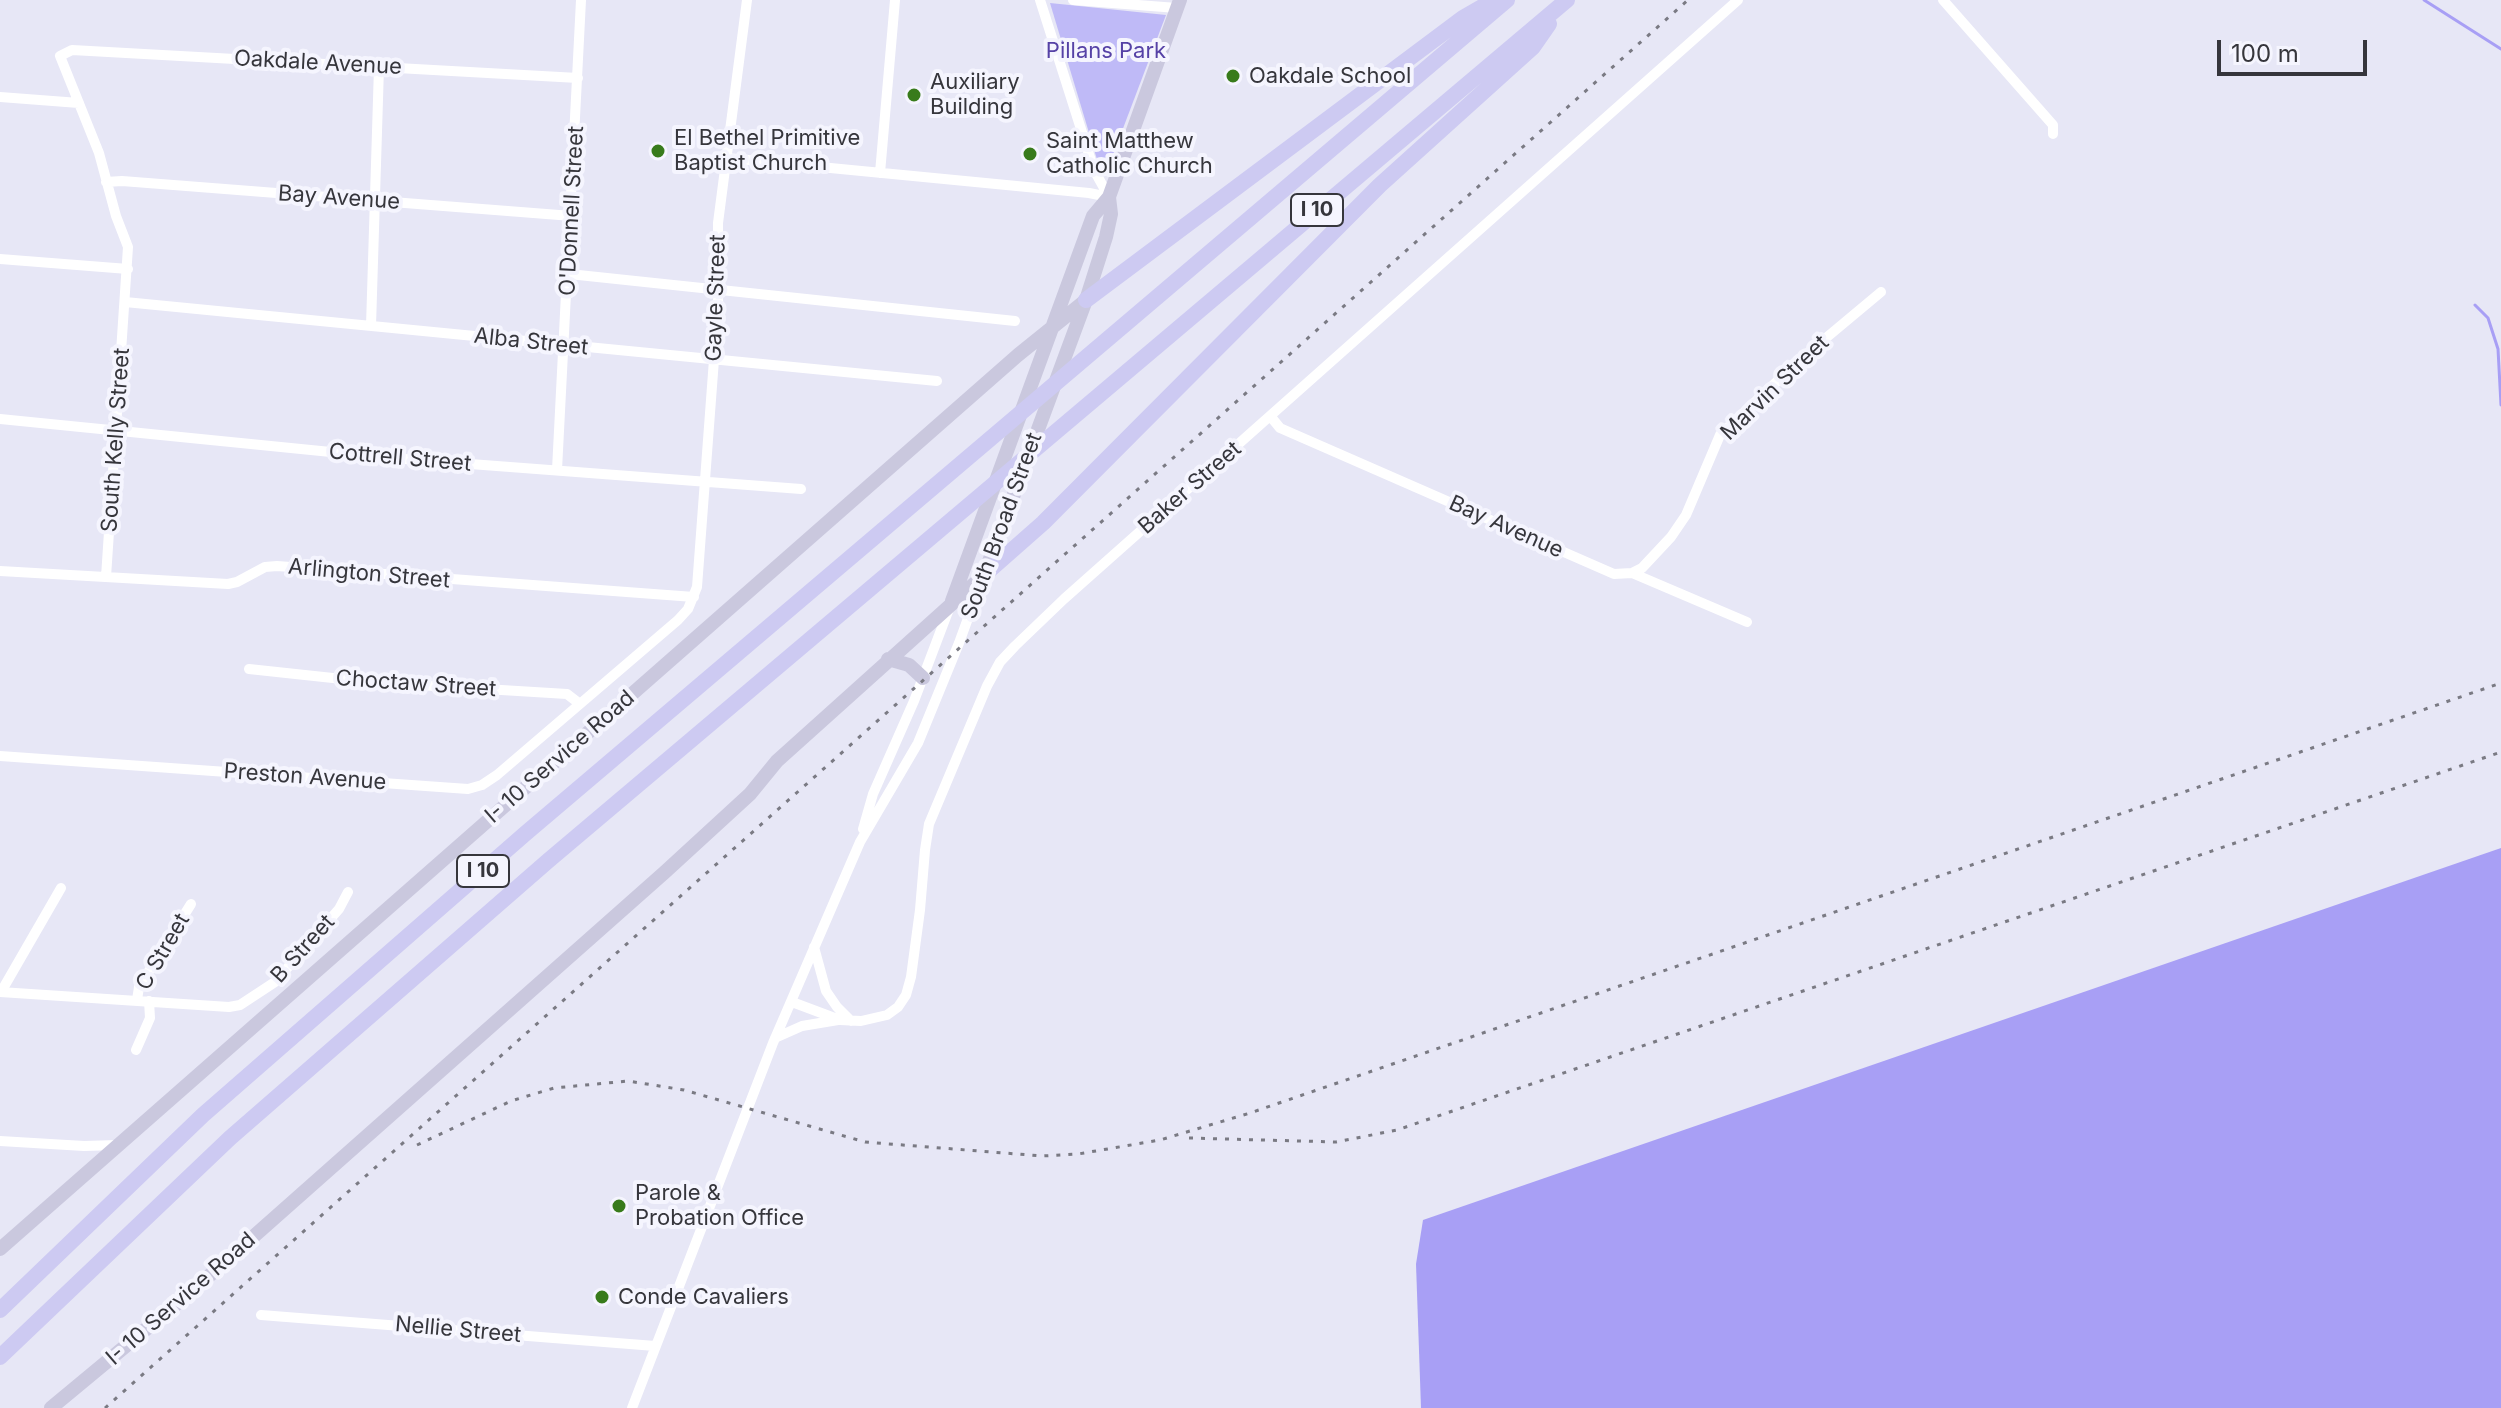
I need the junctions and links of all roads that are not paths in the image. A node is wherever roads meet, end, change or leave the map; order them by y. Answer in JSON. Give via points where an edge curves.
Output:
{"nodes":[{"id":1,"x":581,"y":0,"type":"edge"},
{"id":2,"x":747,"y":0,"type":"edge"},
{"id":3,"x":895,"y":0,"type":"edge"},
{"id":4,"x":1040,"y":0,"type":"edge"},
{"id":5,"x":1073,"y":0,"type":"edge"},
{"id":6,"x":1494,"y":0,"type":"edge"},
{"id":7,"x":1507,"y":0,"type":"edge"},
{"id":8,"x":1738,"y":0,"type":"edge"},
{"id":9,"x":1943,"y":0,"type":"edge"},
{"id":10,"x":1565,"y":2,"type":"edge"},
{"id":11,"x":1179,"y":4,"type":"edge"},
{"id":12,"x":60,"y":56,"type":"joint"},
{"id":13,"x":379,"y":67,"type":"junction"},
{"id":14,"x":578,"y":78,"type":"junction"},
{"id":15,"x":0,"y":97,"type":"edge"},
{"id":16,"x":79,"y":103,"type":"junction"},
{"id":17,"x":2053,"y":134,"type":"dead end"},
{"id":18,"x":727,"y":158,"type":"junction"},
{"id":19,"x":880,"y":173,"type":"junction"},
{"id":20,"x":106,"y":182,"type":"junction"},
{"id":21,"x":1109,"y":197,"type":"junction"},
{"id":22,"x":375,"y":201,"type":"junction"},
{"id":23,"x":572,"y":216,"type":"junction"},
{"id":24,"x":0,"y":259,"type":"edge"},
{"id":25,"x":128,"y":269,"type":"junction"},
{"id":26,"x":569,"y":274,"type":"junction"},
{"id":27,"x":717,"y":290,"type":"junction"},
{"id":28,"x":1881,"y":292,"type":"dead end"},
{"id":29,"x":1086,"y":300,"type":"junction"},
{"id":30,"x":125,"y":302,"type":"junction"},
{"id":31,"x":1015,"y":321,"type":"dead end"},
{"id":32,"x":371,"y":326,"type":"junction"},
{"id":33,"x":1054,"y":326,"type":"junction"},
{"id":34,"x":565,"y":345,"type":"junction"},
{"id":35,"x":715,"y":360,"type":"junction"},
{"id":36,"x":937,"y":381,"type":"dead end"},
{"id":37,"x":1271,"y":417,"type":"junction"},
{"id":38,"x":0,"y":419,"type":"edge"},
{"id":39,"x":118,"y":431,"type":"junction"},
{"id":40,"x":557,"y":470,"type":"junction"},
{"id":41,"x":704,"y":483,"type":"junction"},
{"id":42,"x":801,"y":489,"type":"dead end"},
{"id":43,"x":0,"y":571,"type":"edge"},
{"id":44,"x":1632,"y":573,"type":"junction"},
{"id":45,"x":984,"y":575,"type":"junction"},
{"id":46,"x":106,"y":577,"type":"junction"},
{"id":47,"x":694,"y":597,"type":"junction"},
{"id":48,"x":951,"y":604,"type":"junction"},
{"id":49,"x":1747,"y":622,"type":"dead end"},
{"id":50,"x":888,"y":659,"type":"junction"},
{"id":51,"x":249,"y":669,"type":"dead end"},
{"id":52,"x":923,"y":678,"type":"junction"},
{"id":53,"x":580,"y":704,"type":"junction"},
{"id":54,"x":0,"y":756,"type":"edge"},
{"id":55,"x":860,"y":842,"type":"junction"},
{"id":56,"x":61,"y":888,"type":"dead end"},
{"id":57,"x":348,"y":892,"type":"dead end"},
{"id":58,"x":191,"y":904,"type":"dead end"},
{"id":59,"x":814,"y":947,"type":"junction"},
{"id":60,"x":1,"y":992,"type":"edge"},
{"id":61,"x":137,"y":1000,"type":"junction"},
{"id":62,"x":149,"y":1001,"type":"junction"},
{"id":63,"x":792,"y":1002,"type":"junction"},
{"id":64,"x":845,"y":1020,"type":"junction"},
{"id":65,"x":775,"y":1038,"type":"junction"},
{"id":66,"x":136,"y":1050,"type":"dead end"},
{"id":67,"x":0,"y":1141,"type":"edge"},
{"id":68,"x":118,"y":1145,"type":"junction"},
{"id":69,"x":0,"y":1249,"type":"edge"},
{"id":70,"x":0,"y":1310,"type":"edge"},
{"id":71,"x":261,"y":1315,"type":"dead end"},
{"id":72,"x":655,"y":1346,"type":"junction"},
{"id":73,"x":0,"y":1357,"type":"edge"},
{"id":74,"x":51,"y":1408,"type":"edge"},
{"id":75,"x":632,"y":1408,"type":"edge"}],
"edges":[{"from":1,"to":14,"type":"street","name":"O'Donnell Street"},
{"from":2,"to":18,"type":"street","name":"Gayle Street"},
{"from":3,"to":19,"type":"street"},
{"from":4,"to":21,"type":"street","via":[[1094,170]]},
{"from":5,"to":11,"type":"street"},
{"from":6,"to":29,"type":"highway"},
{"from":7,"to":70,"type":"highway","number":"I 10","via":[[526,833],[203,1115]]},
{"from":8,"to":37,"type":"street","name":"Baker Street"},
{"from":9,"to":17,"type":"street","via":[[2053,125]]},
{"from":10,"to":45,"type":"highway","via":[[1533,47],[1380,185],[1043,523]]},
{"from":10,"to":73,"type":"highway","number":"I 10","via":[[549,860],[241,1127]]},
{"from":11,"to":21,"type":"main road","name":"South Broad Street"},
{"from":12,"to":13,"type":"street","name":"Oakdale Avenue","via":[[72,50]]},
{"from":12,"to":16,"type":"street","name":"South Kelly Street"},
{"from":13,"to":14,"type":"street","name":"Oakdale Avenue"},
{"from":13,"to":22,"type":"street"},
{"from":14,"to":23,"type":"street","name":"O'Donnell Street"},
{"from":15,"to":16,"type":"street"},
{"from":16,"to":20,"type":"street","name":"South Kelly Street"},
{"from":18,"to":19,"type":"street"},
{"from":18,"to":27,"type":"street","name":"Gayle Street","via":[[718,223]]},
{"from":19,"to":21,"type":"street"},
{"from":20,"to":22,"type":"street","name":"Bay Avenue"},
{"from":20,"to":25,"type":"street","name":"South Kelly Street","via":[[128,247]]},
{"from":21,"to":29,"type":"main road","name":"South Broad Street","via":[[1106,237]]},
{"from":21,"to":33,"type":"main road","name":"South Broad Street","via":[[1093,216]]},
{"from":22,"to":23,"type":"street","name":"Bay Avenue"},
{"from":22,"to":32,"type":"street"},
{"from":23,"to":26,"type":"street","name":"O'Donnell Street"},
{"from":24,"to":25,"type":"street"},
{"from":25,"to":30,"type":"street","name":"South Kelly Street"},
{"from":26,"to":27,"type":"street"},
{"from":26,"to":34,"type":"street","name":"O'Donnell Street"},
{"from":27,"to":31,"type":"street"},
{"from":27,"to":35,"type":"street","name":"Gayle Street"},
{"from":28,"to":44,"type":"street","name":"Marvin Street","via":[[1720,435],[1686,515],[1671,537]]},
{"from":29,"to":33,"type":"main road","name":"I- 10 Service Road"},
{"from":29,"to":45,"type":"main road","name":"South Broad Street"},
{"from":30,"to":32,"type":"street","name":"Alba Street"},
{"from":30,"to":39,"type":"street","name":"South Kelly Street"},
{"from":32,"to":34,"type":"street","name":"Alba Street"},
{"from":33,"to":48,"type":"main road","name":"South Broad Street"},
{"from":33,"to":68,"type":"main road","name":"I- 10 Service Road"},
{"from":34,"to":35,"type":"street","name":"Alba Street"},
{"from":34,"to":40,"type":"street","name":"O'Donnell Street"},
{"from":35,"to":36,"type":"street","name":"Alba Street"},
{"from":35,"to":41,"type":"street","name":"Gayle Street"},
{"from":37,"to":44,"type":"street","name":"Bay Avenue","via":[[1280,428],[1614,574]]},
{"from":37,"to":64,"type":"street","name":"Baker Street","via":[[1000,662],[929,824],[906,995],[887,1015]]},
{"from":38,"to":39,"type":"street","name":"Cottrell Street"},
{"from":39,"to":40,"type":"street","name":"Cottrell Street"},
{"from":39,"to":46,"type":"street","name":"South Kelly Street"},
{"from":40,"to":41,"type":"street","name":"Cottrell Street"},
{"from":41,"to":42,"type":"street","name":"Cottrell Street"},
{"from":41,"to":47,"type":"street","name":"Gayle Street"},
{"from":43,"to":46,"type":"street","name":"Arlington Street"},
{"from":44,"to":49,"type":"street","name":"Bay Avenue"},
{"from":45,"to":48,"type":"main road","name":"I- 10 Service Road"},
{"from":45,"to":55,"type":"street","name":"South Broad Street","via":[[918,743]]},
{"from":46,"to":47,"type":"street","name":"Arlington Street","via":[[228,584],[277,566]]},
{"from":47,"to":53,"type":"street","name":"Preston Avenue","via":[[678,620]]},
{"from":48,"to":50,"type":"main road","name":"I- 10 Service Road"},
{"from":48,"to":52,"type":"street","name":"South Broad Street"},
{"from":50,"to":52,"type":"main road","via":[[909,665]]},
{"from":50,"to":74,"type":"main road","name":"I- 10 Service Road","via":[[665,872],[192,1291]]},
{"from":51,"to":53,"type":"street","name":"Choctaw Street","via":[[567,694]]},
{"from":52,"to":55,"type":"street","name":"South Broad Street","via":[[873,794]]},
{"from":53,"to":54,"type":"street","name":"Preston Avenue","via":[[497,775],[468,789]]},
{"from":55,"to":59,"type":"street","name":"South Broad Street"},
{"from":56,"to":60,"type":"street"},
{"from":57,"to":62,"type":"street","name":"B Street","via":[[275,982],[252,999],[229,1007]]},
{"from":58,"to":61,"type":"street","name":"C Street","via":[[139,987]]},
{"from":59,"to":63,"type":"street","name":"South Broad Street"},
{"from":59,"to":64,"type":"street","via":[[826,991]]},
{"from":60,"to":61,"type":"street"},
{"from":61,"to":62,"type":"street"},
{"from":62,"to":66,"type":"street","name":"C Street","via":[[150,1018]]},
{"from":63,"to":64,"type":"street"},
{"from":63,"to":65,"type":"street","name":"South Broad Street"},
{"from":64,"to":65,"type":"street","name":"Baker Street","via":[[802,1026]]},
{"from":65,"to":72,"type":"street","name":"South Broad Street"},
{"from":67,"to":68,"type":"street"},
{"from":68,"to":69,"type":"main road","name":"I- 10 Service Road"},
{"from":71,"to":72,"type":"street","name":"Nellie Street"},
{"from":72,"to":75,"type":"street","name":"South Broad Street"}]}
